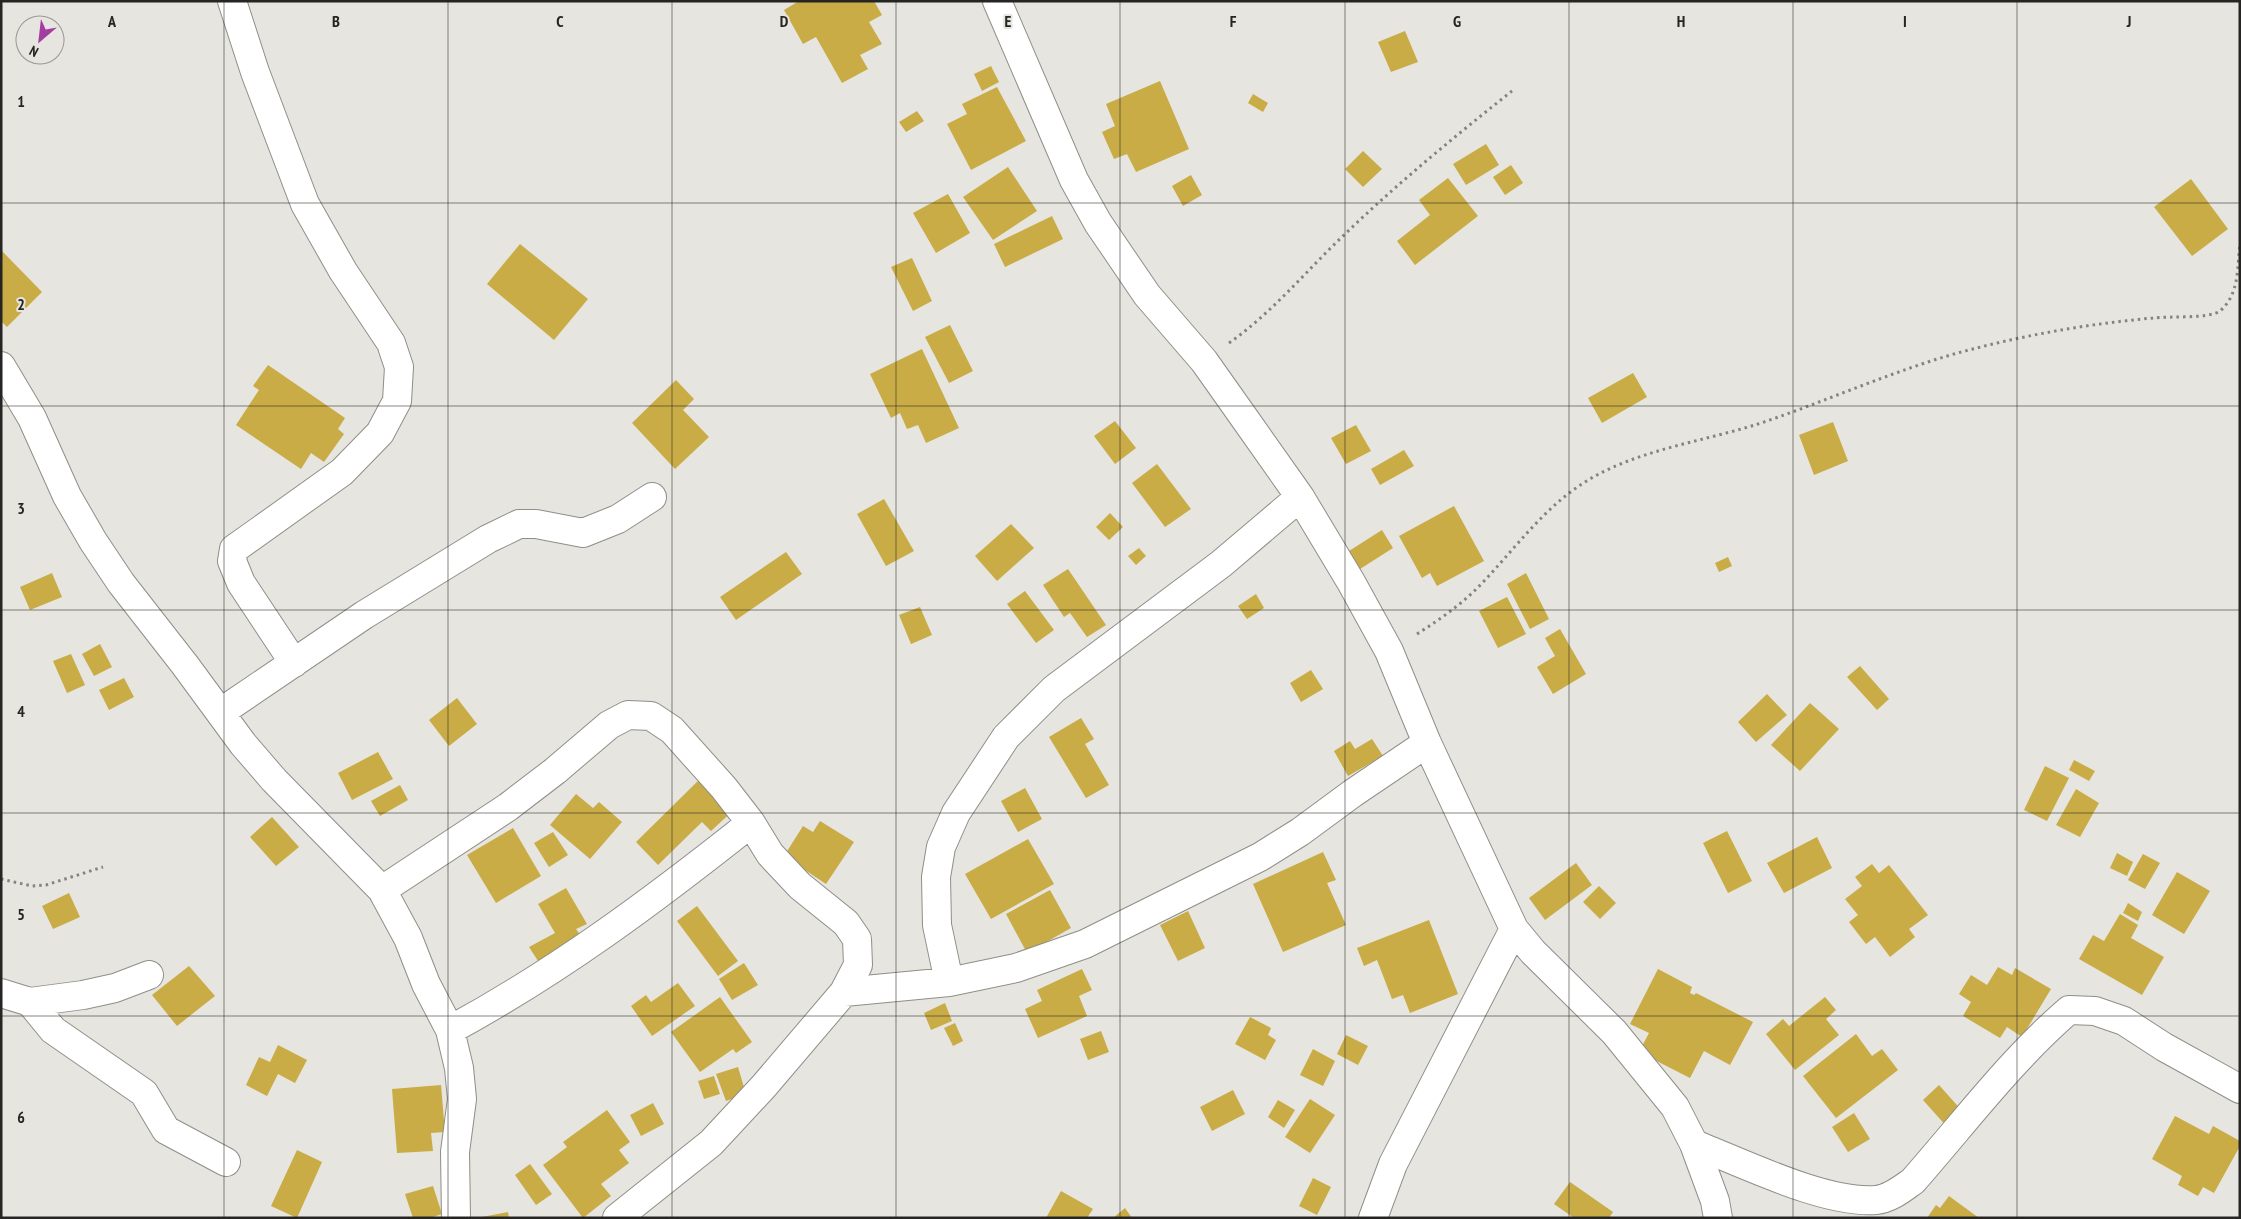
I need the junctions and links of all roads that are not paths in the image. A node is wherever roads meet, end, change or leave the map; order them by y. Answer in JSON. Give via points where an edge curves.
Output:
{"nodes":[{"id":1,"x":232,"y":1,"type":"edge"},
{"id":2,"x":997,"y":1,"type":"edge"},
{"id":3,"x":1,"y":366,"type":"edge"},
{"id":4,"x":652,"y":497,"type":"dead end"},
{"id":5,"x":1300,"y":497,"type":"junction"},
{"id":6,"x":294,"y":663,"type":"junction"},
{"id":7,"x":221,"y":712,"type":"junction"},
{"id":8,"x":1427,"y":743,"type":"junction"},
{"id":9,"x":751,"y":824,"type":"junction"},
{"id":10,"x":382,"y":890,"type":"junction"},
{"id":11,"x":1514,"y":929,"type":"junction"},
{"id":12,"x":149,"y":975,"type":"dead end"},
{"id":13,"x":949,"y":982,"type":"junction"},
{"id":14,"x":844,"y":992,"type":"junction"},
{"id":15,"x":1,"y":993,"type":"edge"},
{"id":16,"x":30,"y":1002,"type":"junction"},
{"id":17,"x":450,"y":1030,"type":"junction"},
{"id":18,"x":2240,"y":1089,"type":"edge"},
{"id":19,"x":1694,"y":1144,"type":"junction"},
{"id":20,"x":226,"y":1162,"type":"dead end"},
{"id":21,"x":456,"y":1218,"type":"edge"},
{"id":22,"x":617,"y":1218,"type":"edge"},
{"id":23,"x":1373,"y":1218,"type":"edge"},
{"id":24,"x":1718,"y":1218,"type":"edge"}],
"edges":[{"from":1,"to":6,"type":"street","via":[[305,204],[343,271],[391,343],[399,368],[396,401],[380,433],[342,472],[234,549],[232,561],[241,583]]},
{"from":2,"to":5,"type":"street","via":[[1074,180],[1098,223],[1147,295],[1204,361]]},
{"from":3,"to":7,"type":"street","via":[[32,418],[67,496],[93,541],[121,583]]},
{"from":4,"to":6,"type":"street","via":[[618,519],[583,533],[519,524],[488,538]]},
{"from":5,"to":8,"type":"street","via":[[1389,651]]},
{"from":5,"to":13,"type":"street","via":[[1221,564],[1054,690],[1006,737],[956,813],[941,847],[936,877],[937,925]]},
{"from":6,"to":7,"type":"street"},
{"from":7,"to":10,"type":"street","via":[[274,780]]},
{"from":8,"to":11,"type":"street"},
{"from":8,"to":13,"type":"street","via":[[1300,832],[1211,882],[1085,944],[1016,968]]},
{"from":9,"to":10,"type":"street","via":[[672,730],[651,716],[628,714],[609,725],[508,807]]},
{"from":9,"to":14,"type":"street","via":[[770,854],[807,892],[846,923],[857,939],[858,965]]},
{"from":9,"to":17,"type":"street","via":[[563,964]]},
{"from":10,"to":17,"type":"street"},
{"from":11,"to":19,"type":"street","via":[[1614,1032],[1675,1108]]},
{"from":11,"to":23,"type":"street","via":[[1393,1164]]},
{"from":12,"to":16,"type":"street","via":[[115,988]]},
{"from":13,"to":14,"type":"street"},
{"from":14,"to":22,"type":"street","via":[[711,1143]]},
{"from":15,"to":16,"type":"street"},
{"from":16,"to":20,"type":"street","via":[[53,1030],[144,1093],[166,1130]]},
{"from":17,"to":21,"type":"street","via":[[460,1068],[462,1099],[455,1152]]},
{"from":18,"to":19,"type":"street","via":[[2124,1021],[2095,1011],[2069,1010],[2026,1051],[1913,1181],[1898,1192],[1878,1200],[1838,1198]]},
{"from":19,"to":24,"type":"street"}]}
